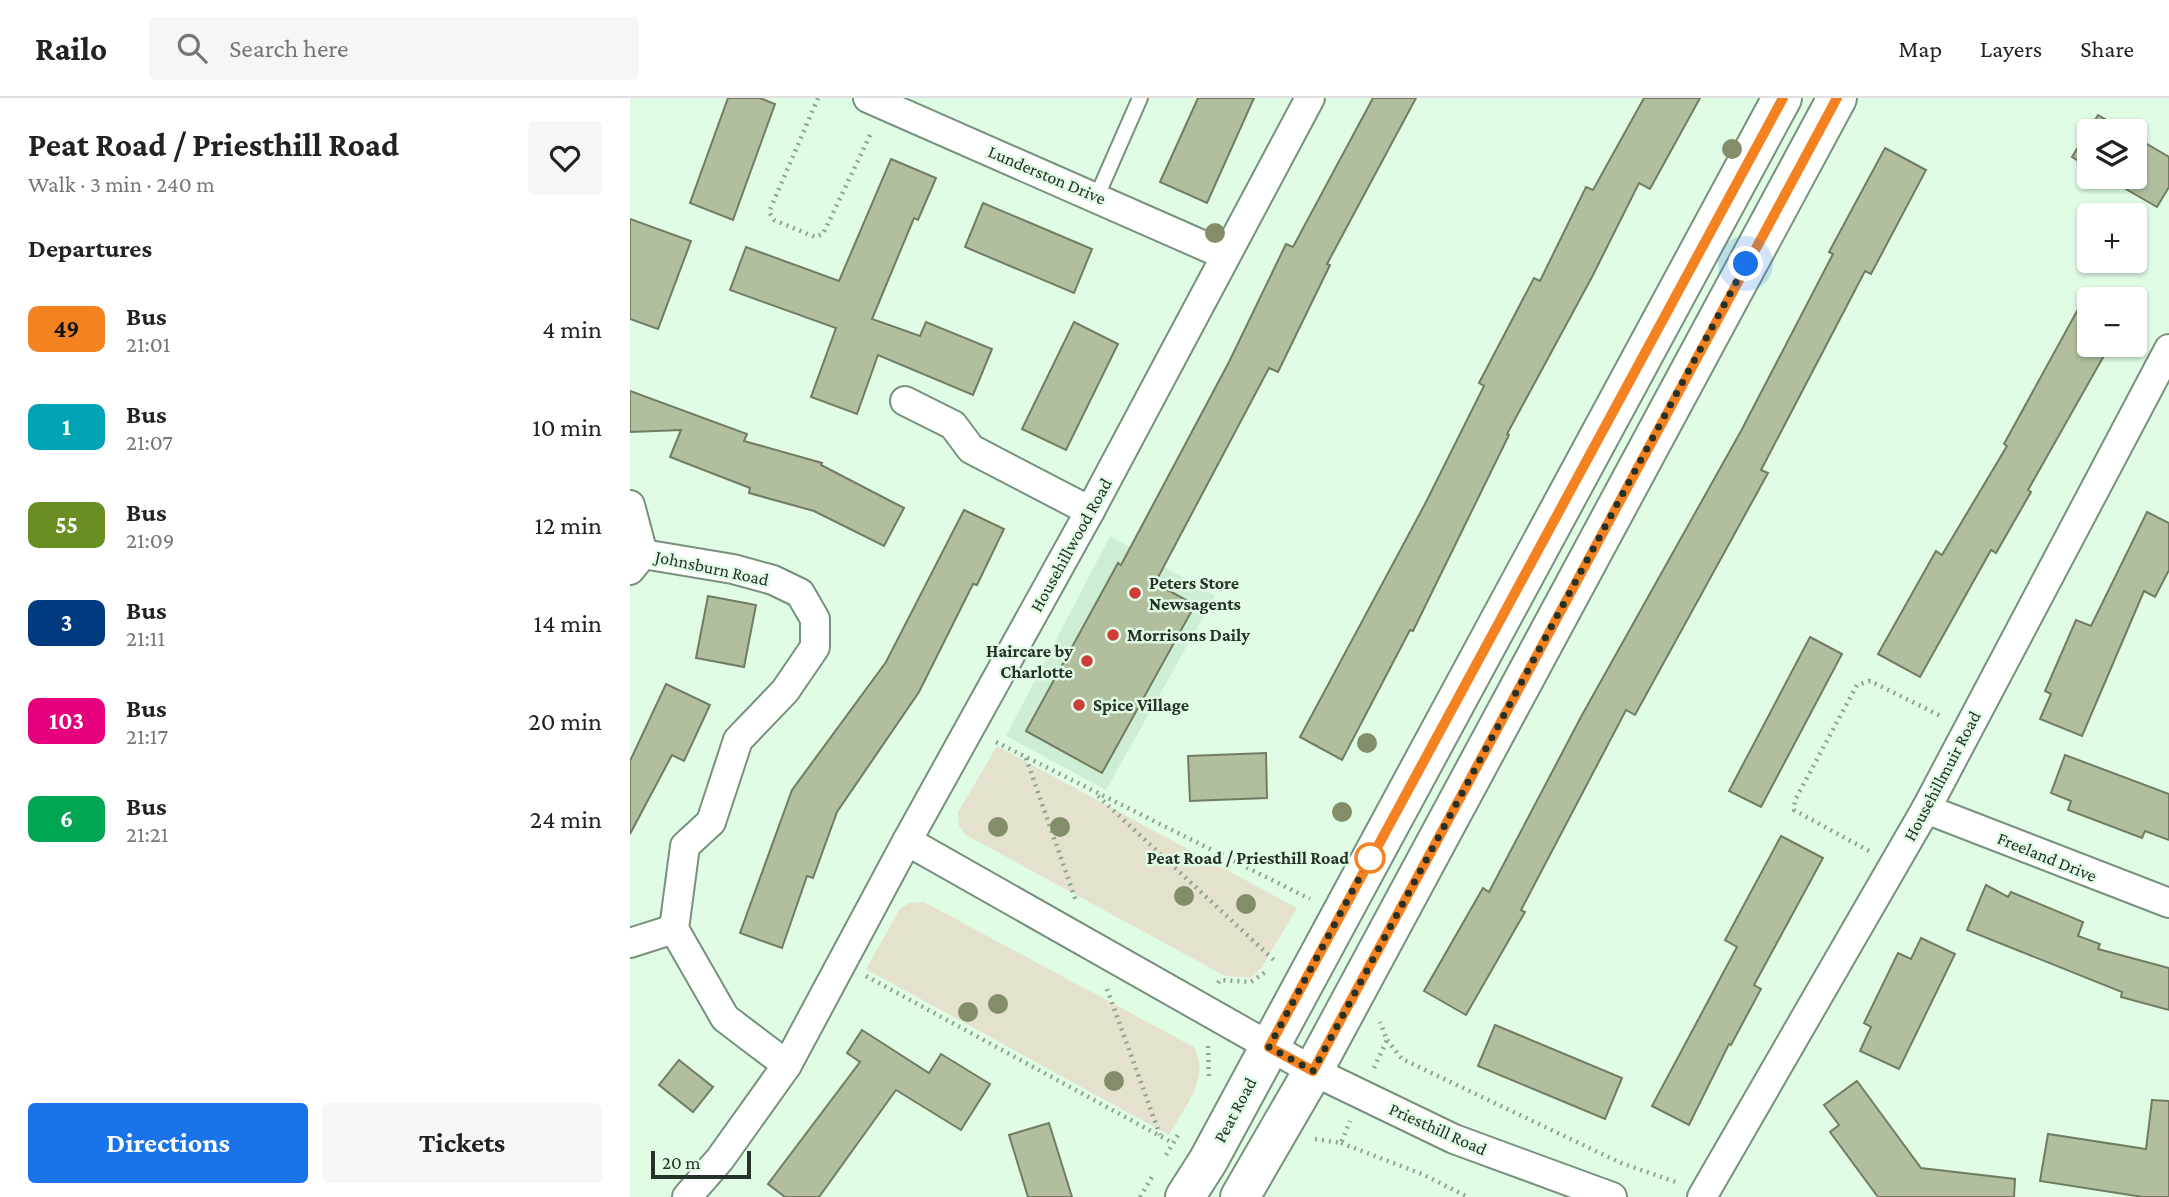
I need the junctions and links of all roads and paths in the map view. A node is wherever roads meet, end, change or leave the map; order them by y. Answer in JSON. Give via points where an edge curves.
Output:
{"nodes":[{"id":1,"x":818,"y":98,"type":"edge"},
{"id":2,"x":1140,"y":98,"type":"edge"},
{"id":3,"x":1310,"y":98,"type":"edge"},
{"id":4,"x":1783,"y":98,"type":"edge"},
{"id":5,"x":1837,"y":98,"type":"edge"},
{"id":6,"x":876,"y":102,"type":"edge"},
{"id":7,"x":1097,"y":196,"type":"junction"},
{"id":8,"x":1225,"y":255,"type":"junction"},
{"id":9,"x":2169,"y":349,"type":"edge"},
{"id":10,"x":905,"y":401,"type":"dead end"},
{"id":11,"x":630,"y":505,"type":"edge"},
{"id":12,"x":1090,"y":511,"type":"junction"},
{"id":13,"x":637,"y":562,"type":"edge"},
{"id":14,"x":969,"y":729,"type":"junction"},
{"id":15,"x":1967,"y":729,"type":"junction"},
{"id":16,"x":1092,"y":791,"type":"junction"},
{"id":17,"x":1926,"y":809,"type":"junction"},
{"id":18,"x":907,"y":841,"type":"junction"},
{"id":19,"x":1894,"y":864,"type":"junction"},
{"id":20,"x":2169,"y":903,"type":"edge"},
{"id":21,"x":1339,"y":914,"type":"junction"},
{"id":22,"x":674,"y":929,"type":"junction"},
{"id":23,"x":630,"y":943,"type":"edge"},
{"id":24,"x":841,"y":963,"type":"junction"},
{"id":25,"x":1270,"y":968,"type":"dead end"},
{"id":26,"x":1198,"y":1039,"type":"dead end"},
{"id":27,"x":1387,"y":1040,"type":"dead end"},
{"id":28,"x":1269,"y":1047,"type":"junction"},
{"id":29,"x":787,"y":1065,"type":"junction"},
{"id":30,"x":1313,"y":1071,"type":"junction"},
{"id":31,"x":1205,"y":1089,"type":"dead end"},
{"id":32,"x":1180,"y":1133,"type":"dead end"},
{"id":33,"x":1173,"y":1143,"type":"junction"},
{"id":34,"x":1341,"y":1143,"type":"dead end"},
{"id":35,"x":1160,"y":1164,"type":"dead end"},
{"id":36,"x":1153,"y":1175,"type":"dead end"},
{"id":37,"x":1704,"y":1194,"type":"edge"},
{"id":38,"x":687,"y":1197,"type":"edge"},
{"id":39,"x":1140,"y":1197,"type":"edge"},
{"id":40,"x":1185,"y":1197,"type":"edge"},
{"id":41,"x":1240,"y":1197,"type":"edge"},
{"id":42,"x":1468,"y":1197,"type":"edge"},
{"id":43,"x":1612,"y":1197,"type":"edge"}],
"edges":[{"from":1,"to":6,"type":"path","via":[[769,212],[774,220],[815,237],[823,234]]},
{"from":2,"to":7,"type":"lane"},
{"from":3,"to":8,"type":"street","name":"Househillwood Road"},
{"from":4,"to":21,"type":"street","name":"Peat Road"},
{"from":5,"to":30,"type":"street"},
{"from":6,"to":7,"type":"street","name":"Lunderston Drive"},
{"from":7,"to":8,"type":"street","name":"Lunderston Drive"},
{"from":8,"to":12,"type":"street","name":"Househillwood Road"},
{"from":9,"to":15,"type":"street","name":"Househillmuir Road"},
{"from":10,"to":12,"type":"street","via":[[953,425],[971,449]]},
{"from":11,"to":13,"type":"street"},
{"from":12,"to":14,"type":"street","name":"Househillwood Road"},
{"from":13,"to":22,"type":"street","name":"Johnsburn Road","via":[[733,569],[773,580],[800,593],[815,619],[815,647],[785,691],[738,740],[711,822],[685,846]]},
{"from":14,"to":16,"type":"path"},
{"from":14,"to":18,"type":"street","name":"Househillwood Road"},
{"from":15,"to":17,"type":"street","name":"Househillmuir Road"},
{"from":15,"to":19,"type":"path","via":[[1870,681],[1857,685],[1794,810]]},
{"from":16,"to":21,"type":"path"},
{"from":16,"to":25,"type":"path","via":[[1276,960]]},
{"from":17,"to":19,"type":"street","name":"Househillmuir Road"},
{"from":17,"to":20,"type":"street","name":"Freeland Drive"},
{"from":18,"to":24,"type":"street","name":"Househillwood Road"},
{"from":18,"to":28,"type":"street","name":"Priesthill Road"},
{"from":19,"to":37,"type":"street","name":"Househillmuir Road"},
{"from":21,"to":28,"type":"street","name":"Peat Road"},
{"from":22,"to":23,"type":"street"},
{"from":22,"to":29,"type":"street","via":[[725,1018]]},
{"from":24,"to":29,"type":"street","name":"Househillwood Road"},
{"from":24,"to":33,"type":"path"},
{"from":26,"to":31,"type":"path","via":[[1208,1045],[1210,1076]]},
{"from":27,"to":37,"type":"path","via":[[1402,1059],[1521,1118],[1620,1163]]},
{"from":28,"to":30,"type":"street","name":"Priesthill Road"},
{"from":28,"to":40,"type":"street","name":"Peat Road"},
{"from":29,"to":38,"type":"street","name":"Househillwood Road"},
{"from":30,"to":41,"type":"street"},
{"from":30,"to":43,"type":"street","name":"Priesthill Road","via":[[1454,1139]]},
{"from":32,"to":33,"type":"path"},
{"from":33,"to":35,"type":"path"},
{"from":34,"to":42,"type":"path"},
{"from":36,"to":39,"type":"path"}]}
